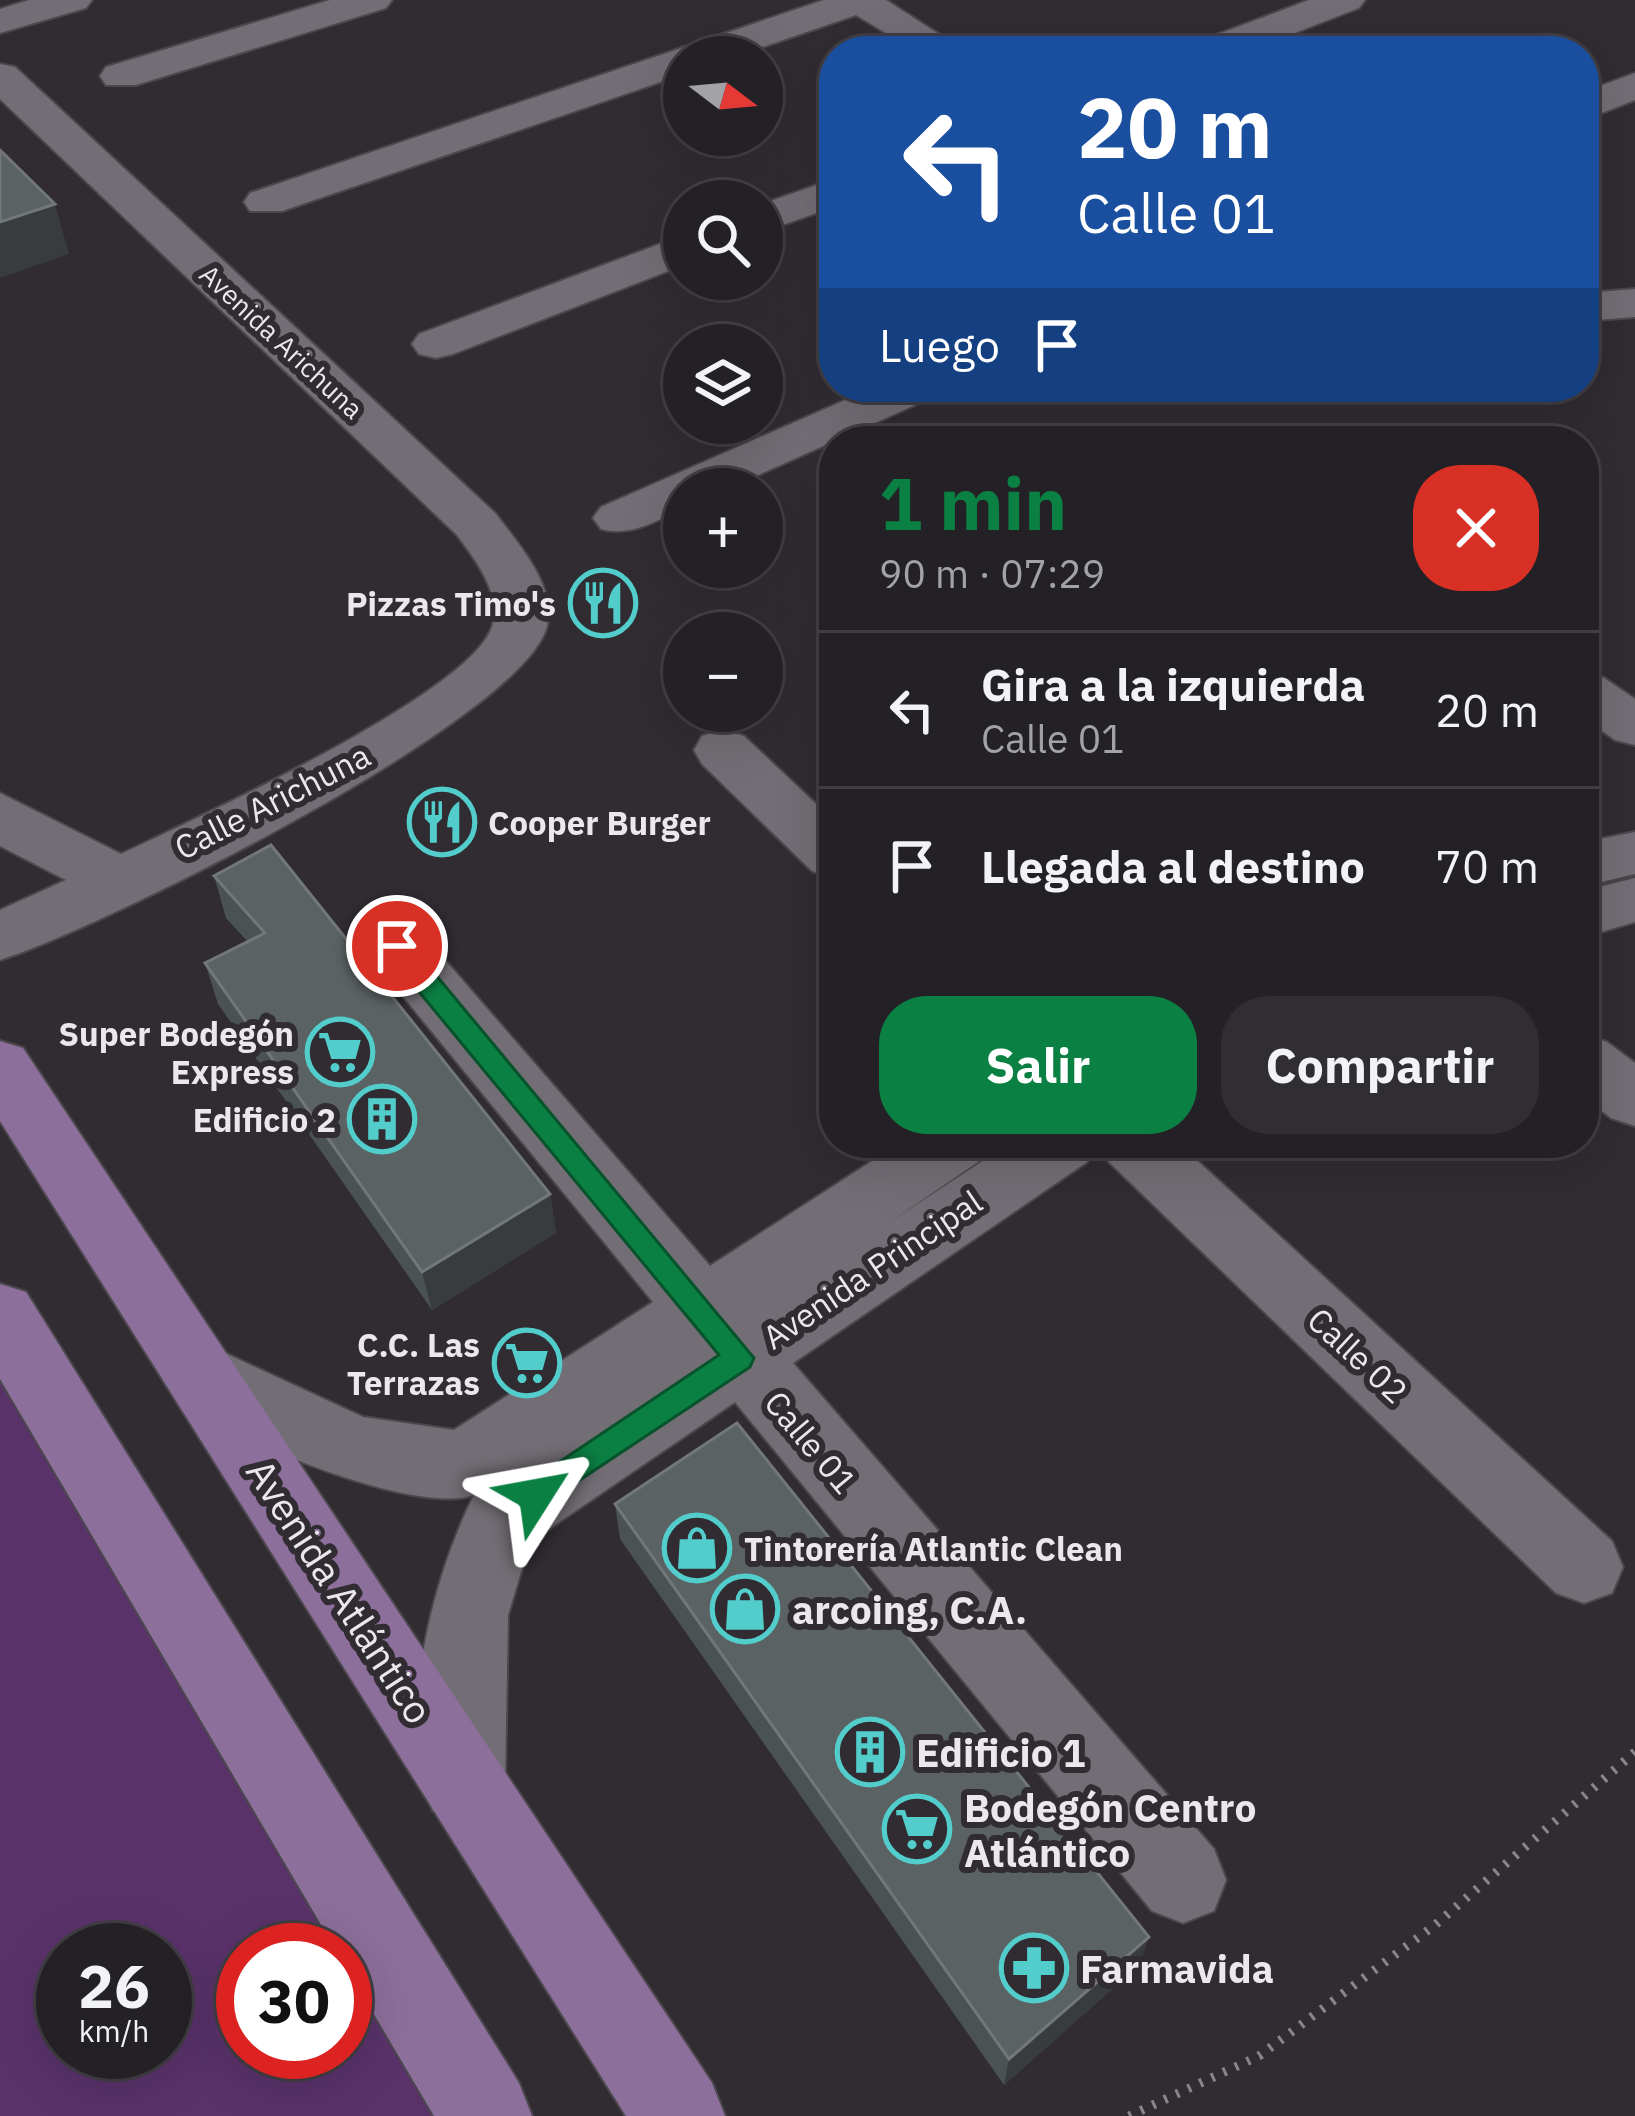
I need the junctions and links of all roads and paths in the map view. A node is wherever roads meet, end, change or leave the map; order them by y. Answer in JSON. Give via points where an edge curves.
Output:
{"nodes":[{"id":1,"x":72,"y":0,"type":"edge"},
{"id":2,"x":371,"y":0,"type":"edge"},
{"id":3,"x":861,"y":0,"type":"edge"},
{"id":4,"x":1345,"y":0,"type":"edge"},
{"id":5,"x":804,"y":8,"type":"edge"},
{"id":6,"x":0,"y":21,"type":"edge"},
{"id":7,"x":741,"y":36,"type":"edge"},
{"id":8,"x":851,"y":36,"type":"edge"},
{"id":9,"x":920,"y":36,"type":"edge"},
{"id":10,"x":1250,"y":36,"type":"edge"},
{"id":11,"x":663,"y":67,"type":"edge"},
{"id":12,"x":0,"y":76,"type":"edge"},
{"id":13,"x":122,"y":76,"type":"dead end"},
{"id":14,"x":1635,"y":86,"type":"edge"},
{"id":15,"x":1599,"y":101,"type":"edge"},
{"id":16,"x":819,"y":198,"type":"edge"},
{"id":17,"x":266,"y":202,"type":"dead end"},
{"id":18,"x":783,"y":212,"type":"edge"},
{"id":19,"x":663,"y":257,"type":"edge"},
{"id":20,"x":1635,"y":303,"type":"edge"},
{"id":21,"x":1599,"y":306,"type":"edge"},
{"id":22,"x":436,"y":344,"type":"dead end"},
{"id":23,"x":882,"y":402,"type":"edge"},
{"id":24,"x":827,"y":426,"type":"edge"},
{"id":25,"x":819,"y":430,"type":"edge"},
{"id":26,"x":732,"y":468,"type":"edge"},
{"id":27,"x":663,"y":498,"type":"edge"},
{"id":28,"x":619,"y":518,"type":"dead end"},
{"id":29,"x":519,"y":632,"type":"joint"},
{"id":30,"x":1599,"y":701,"type":"edge"},
{"id":31,"x":1635,"y":726,"type":"edge"},
{"id":32,"x":723,"y":750,"type":"dead end"},
{"id":33,"x":0,"y":814,"type":"edge"},
{"id":34,"x":819,"y":842,"type":"edge"},
{"id":35,"x":1635,"y":854,"type":"edge"},
{"id":36,"x":1599,"y":862,"type":"edge"},
{"id":37,"x":118,"y":879,"type":"junction"},
{"id":38,"x":1635,"y":900,"type":"edge"},
{"id":39,"x":1599,"y":910,"type":"edge"},
{"id":40,"x":0,"y":938,"type":"edge"},
{"id":41,"x":397,"y":946,"type":"dead end"},
{"id":42,"x":0,"y":1066,"type":"edge"},
{"id":43,"x":1599,"y":1072,"type":"edge"},
{"id":44,"x":1635,"y":1100,"type":"edge"},
{"id":45,"x":936,"y":1158,"type":"edge"},
{"id":46,"x":1036,"y":1158,"type":"edge"},
{"id":47,"x":1149,"y":1158,"type":"edge"},
{"id":48,"x":0,"y":1314,"type":"edge"},
{"id":49,"x":720,"y":1333,"type":"junction"},
{"id":50,"x":200,"y":1373,"type":"junction"},
{"id":51,"x":484,"y":1491,"type":"junction"},
{"id":52,"x":1584,"y":1567,"type":"dead end"},
{"id":53,"x":1635,"y":1752,"type":"edge"},
{"id":54,"x":463,"y":1782,"type":"junction"},
{"id":55,"x":1183,"y":1880,"type":"dead end"},
{"id":56,"x":486,"y":2116,"type":"edge"},
{"id":57,"x":679,"y":2116,"type":"edge"},
{"id":58,"x":1129,"y":2116,"type":"edge"}],
"edges":[{"from":1,"to":6,"type":"street"},
{"from":2,"to":13,"type":"street"},
{"from":3,"to":5,"type":"street"},
{"from":3,"to":9,"type":"street"},
{"from":4,"to":10,"type":"street"},
{"from":5,"to":7,"type":"street"},
{"from":5,"to":8,"type":"street"},
{"from":11,"to":17,"type":"street"},
{"from":12,"to":29,"type":"street","name":"Avenida Arichuna","via":[[476,524],[516,590]]},
{"from":14,"to":15,"type":"street"},
{"from":16,"to":18,"type":"street"},
{"from":19,"to":22,"type":"street"},
{"from":20,"to":21,"type":"street"},
{"from":23,"to":24,"type":"street"},
{"from":25,"to":26,"type":"street"},
{"from":27,"to":28,"type":"street"},
{"from":29,"to":37,"type":"street","name":"Calle Arichuna","via":[[488,674],[421,722]]},
{"from":30,"to":31,"type":"street"},
{"from":32,"to":34,"type":"street"},
{"from":33,"to":37,"type":"street","via":[[27,836]]},
{"from":35,"to":36,"type":"street"},
{"from":37,"to":40,"type":"street","name":"Calle Arichuna"},
{"from":38,"to":39,"type":"street"},
{"from":41,"to":49,"type":"street","name":"Calle 01"},
{"from":42,"to":50,"type":"main road","name":"Avenida Atlántico"},
{"from":43,"to":44,"type":"street"},
{"from":45,"to":49,"type":"street","name":"Avenida Principal"},
{"from":46,"to":49,"type":"street","name":"Avenida Principal"},
{"from":47,"to":52,"type":"street","name":"Calle 02"},
{"from":48,"to":56,"type":"main road"},
{"from":49,"to":51,"type":"street","name":"Avenida Principal"},
{"from":49,"to":55,"type":"street","name":"Calle 01"},
{"from":50,"to":51,"type":"street","via":[[368,1456]]},
{"from":50,"to":54,"type":"main road","name":"Avenida Atlántico"},
{"from":51,"to":54,"type":"street","via":[[482,1557],[464,1613]]},
{"from":53,"to":58,"type":"path","via":[[1435,1925],[1259,2056]]},
{"from":54,"to":57,"type":"main road","name":"Avenida Atlántico"}]}
